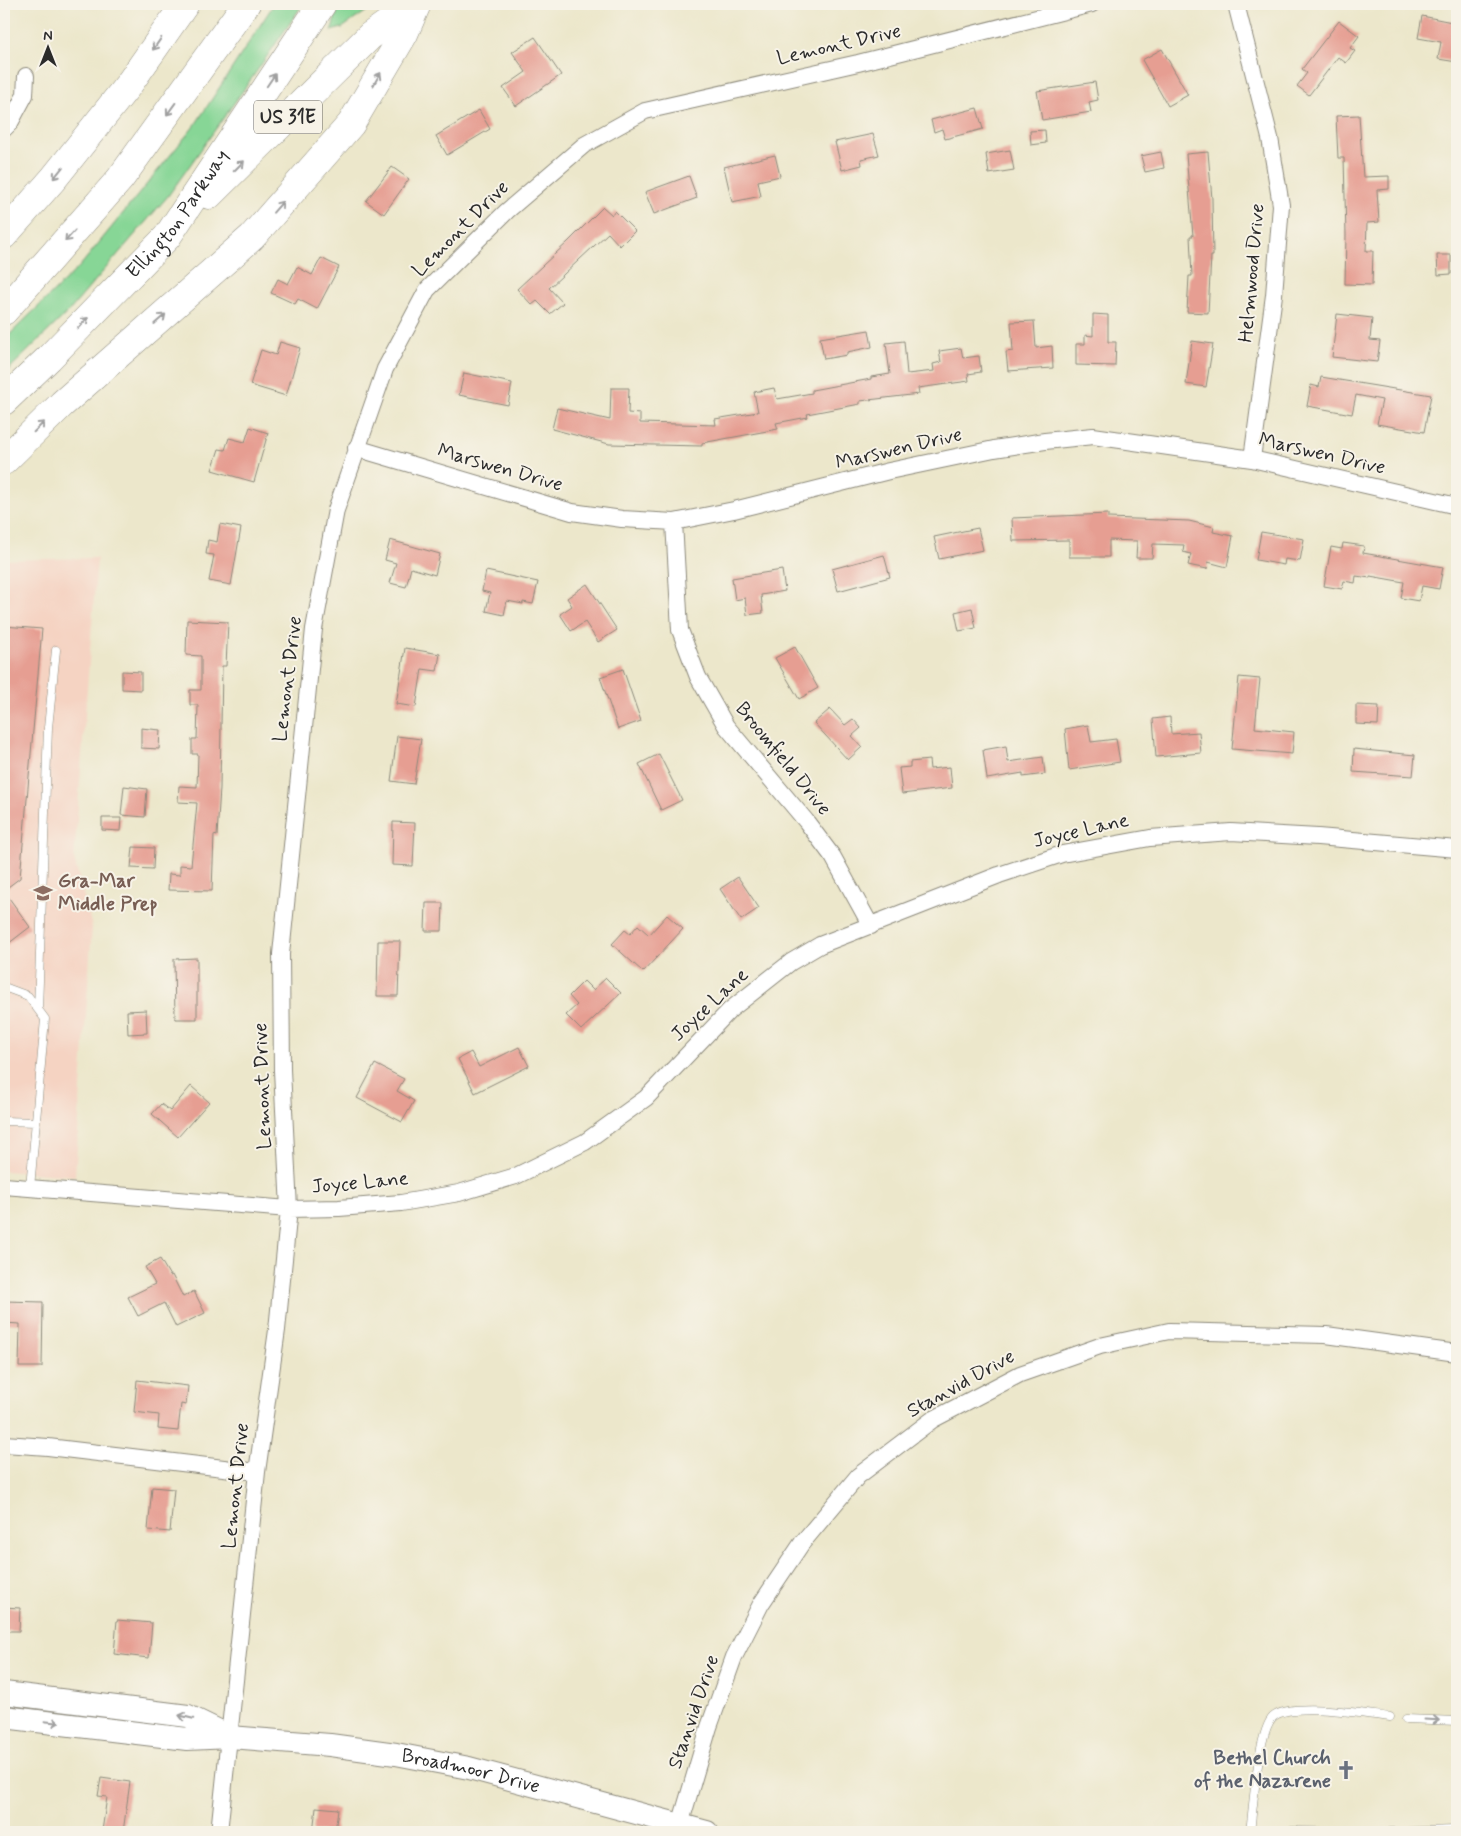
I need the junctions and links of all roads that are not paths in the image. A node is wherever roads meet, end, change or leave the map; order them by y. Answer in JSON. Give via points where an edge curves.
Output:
{"nodes":[{"id":1,"x":185,"y":4,"type":"edge"},
{"id":2,"x":229,"y":4,"type":"edge"},
{"id":3,"x":246,"y":4,"type":"edge"},
{"id":4,"x":322,"y":4,"type":"edge"},
{"id":5,"x":416,"y":4,"type":"edge"},
{"id":6,"x":1092,"y":4,"type":"edge"},
{"id":7,"x":1236,"y":4,"type":"edge"},
{"id":8,"x":199,"y":69,"type":"junction"},
{"id":9,"x":26,"y":76,"type":"dead end"},
{"id":10,"x":4,"y":129,"type":"edge"},
{"id":11,"x":4,"y":236,"type":"edge"},
{"id":12,"x":166,"y":237,"type":"junction"},
{"id":13,"x":4,"y":311,"type":"edge"},
{"id":14,"x":4,"y":401,"type":"edge"},
{"id":15,"x":356,"y":448,"type":"junction"},
{"id":16,"x":1252,"y":459,"type":"junction"},
{"id":17,"x":4,"y":461,"type":"edge"},
{"id":18,"x":1457,"y":506,"type":"edge"},
{"id":19,"x":674,"y":522,"type":"junction"},
{"id":20,"x":56,"y":650,"type":"dead end"},
{"id":21,"x":1457,"y":849,"type":"edge"},
{"id":22,"x":871,"y":926,"type":"junction"},
{"id":23,"x":4,"y":987,"type":"edge"},
{"id":24,"x":38,"y":1009,"type":"junction"},
{"id":25,"x":4,"y":1121,"type":"edge"},
{"id":26,"x":36,"y":1122,"type":"junction"},
{"id":27,"x":4,"y":1186,"type":"edge"},
{"id":28,"x":30,"y":1188,"type":"junction"},
{"id":29,"x":290,"y":1209,"type":"junction"},
{"id":30,"x":1457,"y":1353,"type":"edge"},
{"id":31,"x":4,"y":1444,"type":"edge"},
{"id":32,"x":258,"y":1472,"type":"junction"},
{"id":33,"x":4,"y":1693,"type":"edge"},
{"id":34,"x":4,"y":1717,"type":"edge"},
{"id":35,"x":1390,"y":1717,"type":"dead end"},
{"id":36,"x":1406,"y":1718,"type":"dead end"},
{"id":37,"x":1457,"y":1722,"type":"edge"},
{"id":38,"x":230,"y":1737,"type":"junction"},
{"id":39,"x":680,"y":1825,"type":"junction"},
{"id":40,"x":1457,"y":1830,"type":"edge"},
{"id":41,"x":219,"y":1832,"type":"edge"},
{"id":42,"x":707,"y":1832,"type":"edge"},
{"id":43,"x":1250,"y":1832,"type":"edge"},
{"id":44,"x":1287,"y":1832,"type":"edge"},
{"id":45,"x":1355,"y":1832,"type":"edge"},
{"id":46,"x":1390,"y":1832,"type":"edge"}],
"edges":[{"from":1,"to":11,"type":"highway","one_way":true,"via":[[129,84]]},
{"from":2,"to":8,"type":"highway"},
{"from":3,"to":8,"type":"highway"},
{"from":12,"to":4,"type":"highway","name":"Ellington Parkway","one_way":true},
{"from":12,"to":5,"type":"highway","number":"US 31E","one_way":true,"via":[[370,36]]},
{"from":17,"to":5,"type":"highway","one_way":true,"via":[[62,404],[252,237],[352,124],[404,34]]},
{"from":6,"to":15,"type":"street","name":"Lemont Drive","via":[[858,63],[645,111],[584,144],[508,211],[427,290],[385,369]]},
{"from":7,"to":16,"type":"street","name":"Helmwood Drive","via":[[1270,138],[1281,205],[1274,295]]},
{"from":8,"to":13,"type":"highway","one_way":true,"via":[[120,179]]},
{"from":9,"to":10,"type":"street","via":[[25,94]]},
{"from":14,"to":12,"type":"highway","name":"Ellington Parkway","number":"US 31E","one_way":true},
{"from":15,"to":19,"type":"street","name":"Marswen Drive","via":[[572,512]]},
{"from":15,"to":29,"type":"street","name":"Lemont Drive","via":[[336,510],[314,629],[281,954],[282,1070]]},
{"from":16,"to":18,"type":"street","name":"Marswen Drive"},
{"from":16,"to":19,"type":"street","name":"Marswen Drive","via":[[1093,436],[1044,441],[889,471]]},
{"from":19,"to":22,"type":"street","name":"Broomfield Drive","via":[[680,630],[698,677],[726,726],[833,857]]},
{"from":20,"to":24,"type":"lane","via":[[48,728]]},
{"from":21,"to":22,"type":"street","name":"Joyce Lane","via":[[1231,832],[1150,838],[1062,854],[999,875]]},
{"from":22,"to":29,"type":"street","name":"Joyce Lane","via":[[820,945],[791,962],[730,1010],[646,1098],[584,1142],[516,1176],[459,1193],[401,1203]]},
{"from":23,"to":24,"type":"lane","via":[[28,996]]},
{"from":24,"to":26,"type":"lane","via":[[45,1018]]},
{"from":25,"to":26,"type":"lane"},
{"from":26,"to":28,"type":"lane"},
{"from":27,"to":28,"type":"street","name":"Joyce Lane"},
{"from":28,"to":29,"type":"street","name":"Joyce Lane"},
{"from":29,"to":32,"type":"street","name":"Lemont Drive"},
{"from":30,"to":39,"type":"street","name":"Stanvid Drive","via":[[1326,1335],[1169,1331],[1100,1346],[1020,1374],[932,1420],[858,1476],[802,1543],[761,1604],[731,1666]]},
{"from":31,"to":32,"type":"street"},
{"from":32,"to":38,"type":"street","name":"Lemont Drive"},
{"from":38,"to":33,"type":"main road","name":"Broadmoor Drive","one_way":true,"via":[[188,1716]]},
{"from":34,"to":38,"type":"main road","name":"Broadmoor Drive","one_way":true,"via":[[186,1739]]},
{"from":35,"to":43,"type":"lane","via":[[1296,1709],[1273,1716],[1264,1731]]},
{"from":36,"to":37,"type":"lane","one_way":true},
{"from":38,"to":39,"type":"main road","name":"Broadmoor Drive","via":[[396,1754],[468,1768]]},
{"from":38,"to":41,"type":"street","name":"Lemont Drive"},
{"from":39,"to":42,"type":"main road","name":"Broadmoor Drive"},
{"from":40,"to":46,"type":"lane"},
{"from":44,"to":45,"type":"lane"}]}
